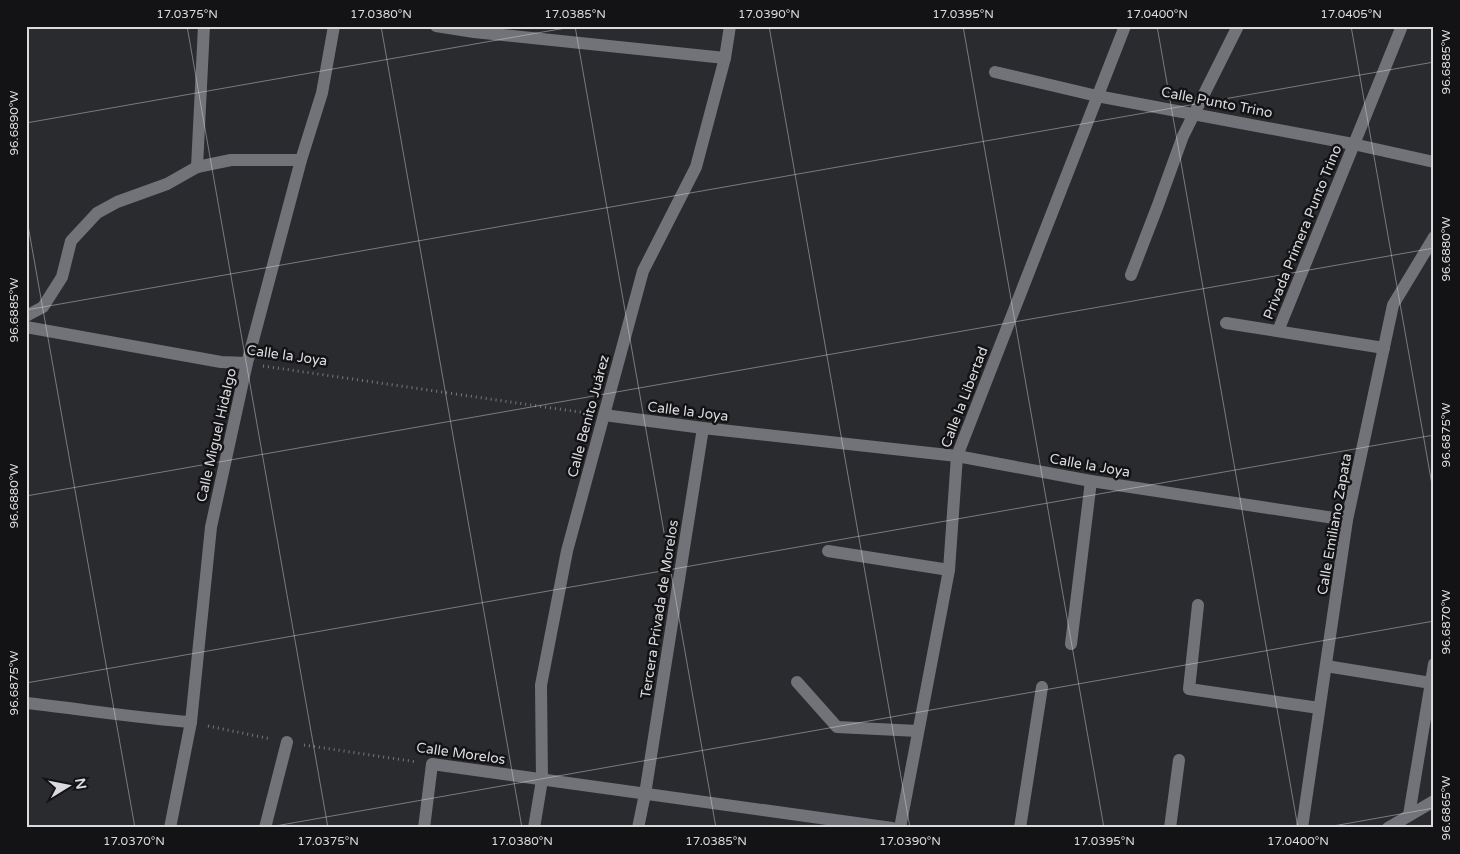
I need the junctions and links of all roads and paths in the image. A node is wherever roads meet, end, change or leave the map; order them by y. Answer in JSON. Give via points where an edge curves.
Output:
{"nodes":[{"id":1,"x":204,"y":26,"type":"edge"},
{"id":2,"x":334,"y":26,"type":"edge"},
{"id":3,"x":436,"y":26,"type":"edge"},
{"id":4,"x":730,"y":26,"type":"edge"},
{"id":5,"x":1125,"y":26,"type":"edge"},
{"id":6,"x":1238,"y":26,"type":"edge"},
{"id":7,"x":1402,"y":26,"type":"edge"},
{"id":8,"x":725,"y":58,"type":"junction"},
{"id":9,"x":995,"y":72,"type":"dead end"},
{"id":10,"x":1097,"y":96,"type":"junction"},
{"id":11,"x":1194,"y":113,"type":"junction"},
{"id":12,"x":1353,"y":144,"type":"junction"},
{"id":13,"x":302,"y":160,"type":"junction"},
{"id":14,"x":1434,"y":162,"type":"edge"},
{"id":15,"x":197,"y":167,"type":"junction"},
{"id":16,"x":1434,"y":237,"type":"edge"},
{"id":17,"x":1130,"y":274,"type":"dead end"},
{"id":18,"x":26,"y":316,"type":"edge"},
{"id":19,"x":1226,"y":323,"type":"dead end"},
{"id":20,"x":26,"y":327,"type":"edge"},
{"id":21,"x":1278,"y":331,"type":"junction"},
{"id":22,"x":1384,"y":348,"type":"junction"},
{"id":23,"x":247,"y":364,"type":"junction"},
{"id":24,"x":604,"y":415,"type":"junction"},
{"id":25,"x":703,"y":428,"type":"junction"},
{"id":26,"x":957,"y":456,"type":"junction"},
{"id":27,"x":1091,"y":481,"type":"junction"},
{"id":28,"x":1347,"y":520,"type":"junction"},
{"id":29,"x":828,"y":551,"type":"dead end"},
{"id":30,"x":949,"y":570,"type":"junction"},
{"id":31,"x":1198,"y":605,"type":"dead end"},
{"id":32,"x":1071,"y":644,"type":"dead end"},
{"id":33,"x":1434,"y":664,"type":"edge"},
{"id":34,"x":1326,"y":666,"type":"junction"},
{"id":35,"x":796,"y":682,"type":"dead end"},
{"id":36,"x":1431,"y":683,"type":"junction"},
{"id":37,"x":1042,"y":687,"type":"dead end"},
{"id":38,"x":26,"y":703,"type":"edge"},
{"id":39,"x":1319,"y":708,"type":"junction"},
{"id":40,"x":191,"y":722,"type":"junction"},
{"id":41,"x":918,"y":731,"type":"junction"},
{"id":42,"x":287,"y":742,"type":"junction"},
{"id":43,"x":1179,"y":760,"type":"dead end"},
{"id":44,"x":432,"y":764,"type":"junction"},
{"id":45,"x":542,"y":780,"type":"junction"},
{"id":46,"x":645,"y":794,"type":"junction"},
{"id":47,"x":1434,"y":801,"type":"edge"},
{"id":48,"x":1409,"y":815,"type":"junction"},
{"id":49,"x":170,"y":828,"type":"edge"},
{"id":50,"x":266,"y":828,"type":"edge"},
{"id":51,"x":424,"y":828,"type":"edge"},
{"id":52,"x":534,"y":828,"type":"edge"},
{"id":53,"x":638,"y":828,"type":"edge"},
{"id":54,"x":892,"y":828,"type":"edge"},
{"id":55,"x":900,"y":828,"type":"edge"},
{"id":56,"x":1020,"y":828,"type":"edge"},
{"id":57,"x":1170,"y":828,"type":"edge"},
{"id":58,"x":1302,"y":828,"type":"edge"},
{"id":59,"x":1388,"y":828,"type":"edge"}],
"edges":[{"from":1,"to":15,"type":"street"},
{"from":2,"to":13,"type":"street","name":"Calle Miguel Hidalgo","via":[[322,93]]},
{"from":3,"to":8,"type":"street"},
{"from":4,"to":8,"type":"street","name":"Calle Benito Juárez"},
{"from":5,"to":10,"type":"street","name":"Calle la Libertad"},
{"from":6,"to":11,"type":"street"},
{"from":7,"to":12,"type":"street","name":"Privada Primera Punto Trino"},
{"from":8,"to":24,"type":"street","name":"Calle Benito Juárez","via":[[696,167],[644,271]]},
{"from":9,"to":10,"type":"street","name":"Calle Punto Trino"},
{"from":10,"to":11,"type":"street","name":"Calle Punto Trino"},
{"from":10,"to":26,"type":"street","name":"Calle la Libertad"},
{"from":11,"to":12,"type":"street","name":"Calle Punto Trino"},
{"from":11,"to":17,"type":"street"},
{"from":12,"to":14,"type":"street","name":"Calle Punto Trino"},
{"from":12,"to":21,"type":"street","name":"Privada Primera Punto Trino"},
{"from":13,"to":15,"type":"street","via":[[231,160]]},
{"from":13,"to":23,"type":"street","name":"Calle Miguel Hidalgo"},
{"from":15,"to":18,"type":"street","via":[[167,184],[117,202],[97,213],[72,241],[62,277],[43,307]]},
{"from":16,"to":22,"type":"street","name":"Calle Emiliano Zapata","via":[[1394,305]]},
{"from":19,"to":21,"type":"street"},
{"from":20,"to":23,"type":"street","name":"Calle la Joya"},
{"from":21,"to":22,"type":"street"},
{"from":22,"to":28,"type":"street","name":"Calle Emiliano Zapata"},
{"from":23,"to":24,"type":"path","name":"Calle la Joya"},
{"from":23,"to":40,"type":"street","name":"Calle Miguel Hidalgo","via":[[211,527]]},
{"from":24,"to":25,"type":"street","name":"Calle la Joya"},
{"from":24,"to":45,"type":"street","name":"Calle Benito Juárez","via":[[567,551],[541,685]]},
{"from":25,"to":26,"type":"street","name":"Calle la Joya"},
{"from":25,"to":46,"type":"street","name":"Tercera Privada de Morelos"},
{"from":26,"to":27,"type":"street","name":"Calle la Joya"},
{"from":26,"to":30,"type":"street","name":"Calle la Libertad"},
{"from":27,"to":28,"type":"street","name":"Calle la Joya"},
{"from":27,"to":32,"type":"street"},
{"from":28,"to":34,"type":"street","name":"Calle Emiliano Zapata"},
{"from":29,"to":30,"type":"street"},
{"from":30,"to":41,"type":"street","name":"Calle la Libertad"},
{"from":31,"to":39,"type":"street","via":[[1188,689]]},
{"from":33,"to":36,"type":"street"},
{"from":34,"to":36,"type":"street"},
{"from":34,"to":39,"type":"street","name":"Calle Emiliano Zapata"},
{"from":35,"to":41,"type":"street","via":[[838,727]]},
{"from":36,"to":48,"type":"street"},
{"from":37,"to":56,"type":"street"},
{"from":38,"to":40,"type":"street"},
{"from":39,"to":58,"type":"street","name":"Calle Emiliano Zapata"},
{"from":40,"to":42,"type":"path","name":"Calle Morelos"},
{"from":40,"to":49,"type":"street","name":"Calle Miguel Hidalgo"},
{"from":41,"to":55,"type":"street","name":"Calle la Libertad"},
{"from":42,"to":44,"type":"path","name":"Calle Morelos"},
{"from":42,"to":50,"type":"street"},
{"from":43,"to":57,"type":"street"},
{"from":44,"to":45,"type":"street","name":"Calle Morelos"},
{"from":44,"to":51,"type":"street"},
{"from":45,"to":46,"type":"street","name":"Calle Morelos"},
{"from":45,"to":52,"type":"street","name":"Calle Benito Juárez"},
{"from":46,"to":53,"type":"street","name":"Tercera Privada de Morelos"},
{"from":46,"to":54,"type":"street","name":"Calle Morelos"},
{"from":47,"to":48,"type":"street"},
{"from":48,"to":59,"type":"street"}]}
